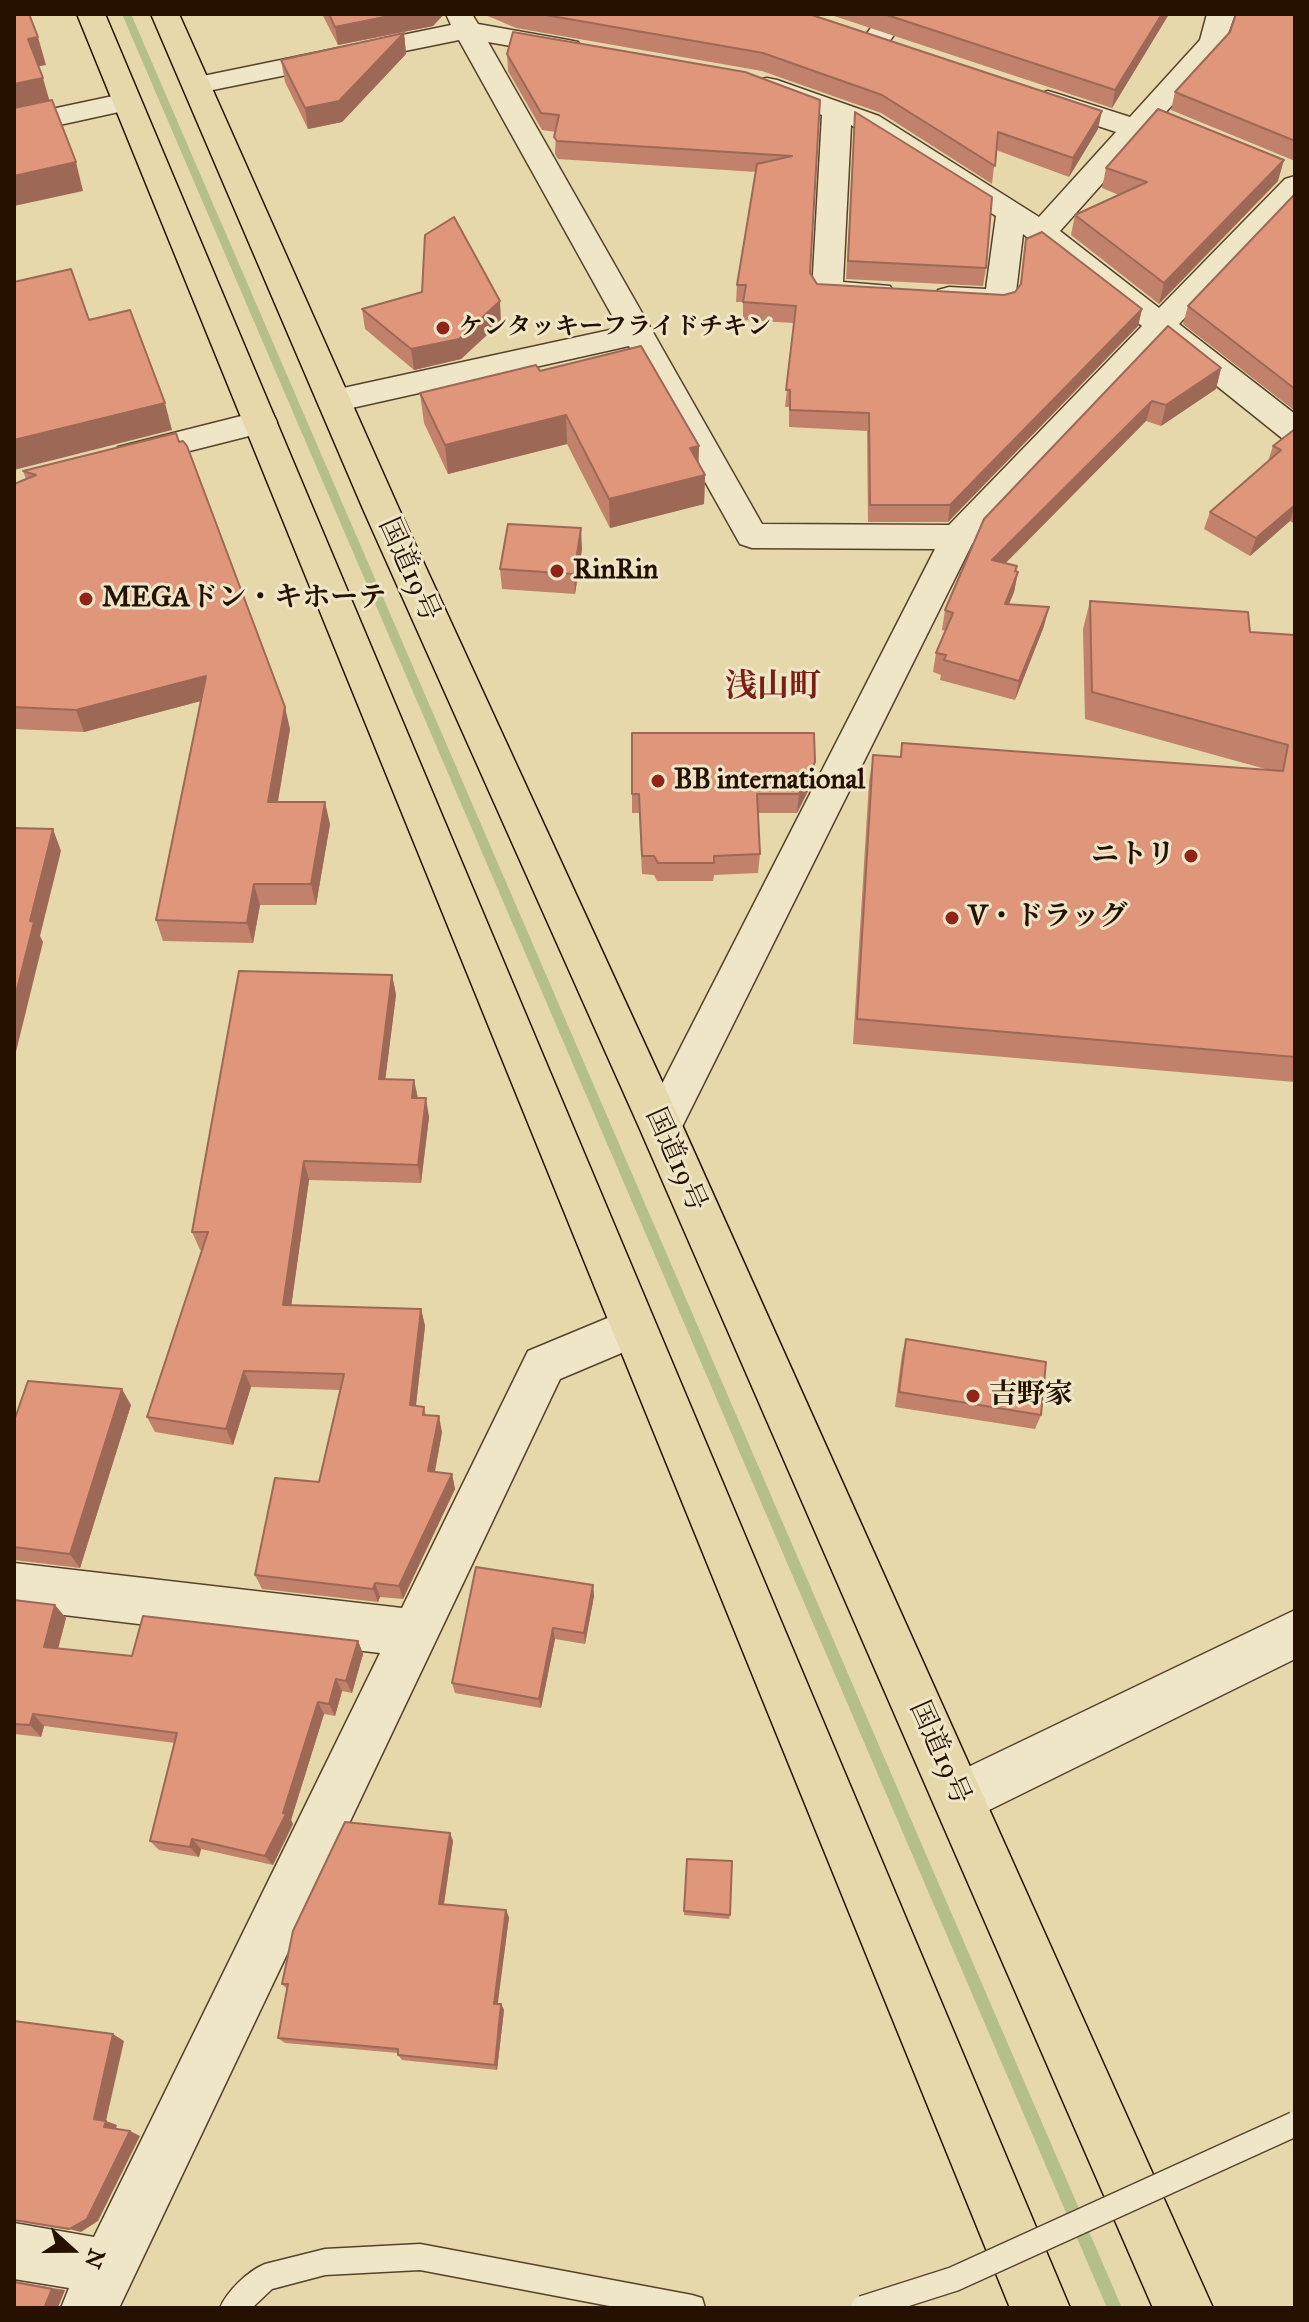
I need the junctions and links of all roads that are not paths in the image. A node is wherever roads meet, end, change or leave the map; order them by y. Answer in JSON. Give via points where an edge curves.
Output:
{"nodes":[{"id":1,"x":91,"y":14,"type":"edge"},
{"id":2,"x":165,"y":14,"type":"edge"},
{"id":3,"x":895,"y":14,"type":"edge"},
{"id":4,"x":1221,"y":14,"type":"edge"},
{"id":5,"x":463,"y":22,"type":"edge"},
{"id":6,"x":846,"y":33,"type":"edge"},
{"id":7,"x":874,"y":43,"type":"junction"},
{"id":8,"x":903,"y":52,"type":"edge"},
{"id":9,"x":602,"y":54,"type":"edge"},
{"id":10,"x":736,"y":77,"type":"edge"},
{"id":11,"x":198,"y":85,"type":"junction"},
{"id":12,"x":1019,"y":90,"type":"edge"},
{"id":13,"x":127,"y":102,"type":"junction"},
{"id":14,"x":837,"y":111,"type":"junction"},
{"id":15,"x":1142,"y":121,"type":"junction"},
{"id":16,"x":14,"y":126,"type":"edge"},
{"id":17,"x":1178,"y":126,"type":"edge"},
{"id":18,"x":1290,"y":176,"type":"edge"},
{"id":19,"x":1011,"y":213,"type":"junction"},
{"id":20,"x":1042,"y":232,"type":"junction"},
{"id":21,"x":1161,"y":325,"type":"junction"},
{"id":22,"x":638,"y":334,"type":"junction"},
{"id":23,"x":334,"y":401,"type":"junction"},
{"id":24,"x":261,"y":422,"type":"junction"},
{"id":25,"x":1295,"y":431,"type":"edge"},
{"id":26,"x":105,"y":461,"type":"edge"},
{"id":27,"x":958,"y":537,"type":"junction"},
{"id":28,"x":661,"y":1127,"type":"junction"},
{"id":29,"x":634,"y":1327,"type":"junction"},
{"id":30,"x":14,"y":1586,"type":"edge"},
{"id":31,"x":412,"y":1633,"type":"junction"},
{"id":32,"x":1295,"y":1634,"type":"edge"},
{"id":33,"x":959,"y":1798,"type":"junction"},
{"id":34,"x":1295,"y":2124,"type":"edge"},
{"id":35,"x":14,"y":2251,"type":"edge"},
{"id":36,"x":98,"y":2287,"type":"edge"},
{"id":37,"x":233,"y":2308,"type":"edge"},
{"id":38,"x":692,"y":2308,"type":"edge"},
{"id":39,"x":863,"y":2308,"type":"edge"},
{"id":40,"x":1040,"y":2308,"type":"edge"},
{"id":41,"x":1183,"y":2308,"type":"edge"}],
"edges":[{"from":1,"to":13,"type":"highway"},
{"from":2,"to":11,"type":"highway","name":"国道19号"},
{"from":3,"to":7,"type":"street"},
{"from":4,"to":15,"type":"street","via":[[1213,42]]},
{"from":5,"to":9,"type":"street"},
{"from":5,"to":11,"type":"street"},
{"from":5,"to":22,"type":"street"},
{"from":6,"to":7,"type":"street"},
{"from":7,"to":8,"type":"street"},
{"from":10,"to":14,"type":"street"},
{"from":11,"to":23,"type":"highway","name":"国道19号"},
{"from":12,"to":15,"type":"street"},
{"from":13,"to":16,"type":"street"},
{"from":13,"to":24,"type":"highway"},
{"from":14,"to":19,"type":"street","via":[[869,122]]},
{"from":14,"to":19,"type":"street","via":[[827,291],[1000,300]]},
{"from":15,"to":17,"type":"street"},
{"from":15,"to":20,"type":"street"},
{"from":18,"to":21,"type":"street"},
{"from":19,"to":20,"type":"street"},
{"from":20,"to":21,"type":"street"},
{"from":21,"to":25,"type":"street"},
{"from":21,"to":27,"type":"street"},
{"from":22,"to":23,"type":"street"},
{"from":22,"to":27,"type":"street","via":[[752,536]]},
{"from":23,"to":28,"type":"highway","name":"国道19号"},
{"from":24,"to":26,"type":"street"},
{"from":24,"to":29,"type":"highway"},
{"from":27,"to":28,"type":"street"},
{"from":28,"to":33,"type":"highway","name":"国道19号"},
{"from":29,"to":31,"type":"street","via":[[544,1365]]},
{"from":29,"to":40,"type":"highway"},
{"from":30,"to":31,"type":"street"},
{"from":31,"to":36,"type":"street"},
{"from":32,"to":33,"type":"street"},
{"from":33,"to":41,"type":"highway","name":"国道19号"},
{"from":34,"to":39,"type":"lane","bridge":true,"via":[[954,2279]]},
{"from":35,"to":36,"type":"street"},
{"from":37,"to":38,"type":"lane","via":[[265,2277],[325,2262],[420,2257]]}]}
